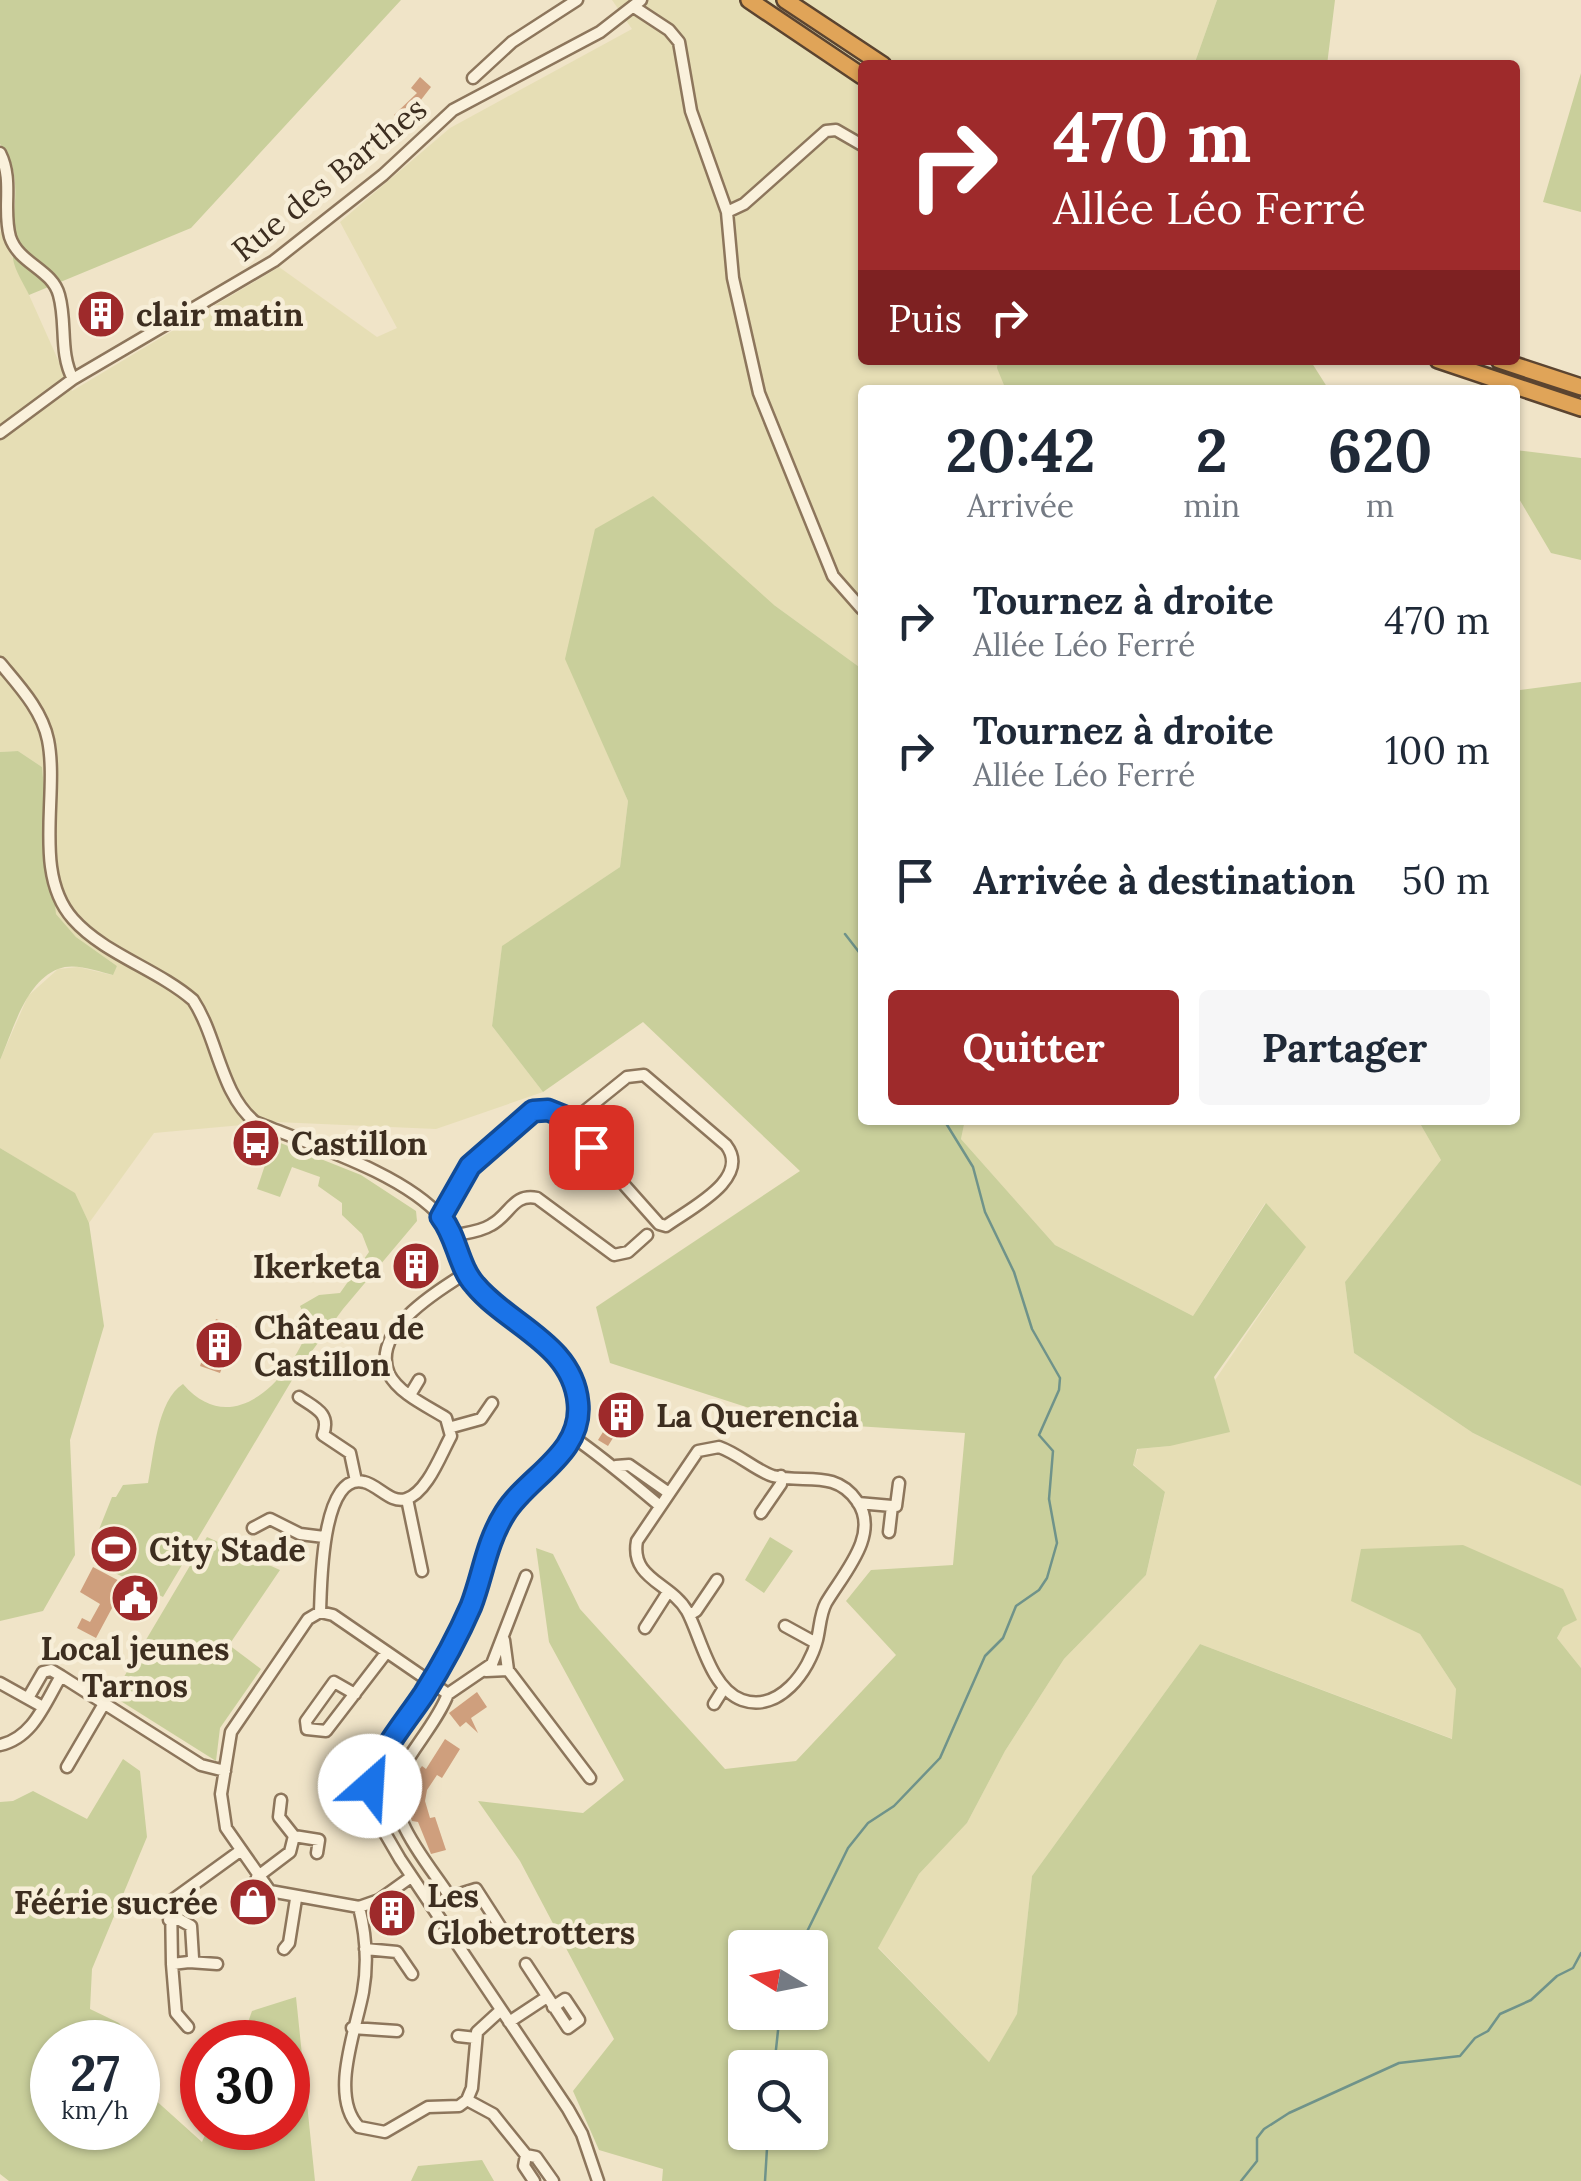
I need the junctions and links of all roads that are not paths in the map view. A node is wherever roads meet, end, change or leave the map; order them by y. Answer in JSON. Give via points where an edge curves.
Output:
{"nodes":[{"id":1,"x":578,"y":0,"type":"edge"},
{"id":2,"x":749,"y":0,"type":"edge"},
{"id":3,"x":785,"y":0,"type":"edge"},
{"id":4,"x":637,"y":3,"type":"edge"},
{"id":5,"x":495,"y":57,"type":"junction"},
{"id":6,"x":875,"y":60,"type":"edge"},
{"id":7,"x":858,"y":73,"type":"edge"},
{"id":8,"x":473,"y":78,"type":"dead end"},
{"id":9,"x":509,"y":78,"type":"junction"},
{"id":10,"x":858,"y":143,"type":"edge"},
{"id":11,"x":0,"y":154,"type":"edge"},
{"id":12,"x":727,"y":212,"type":"junction"},
{"id":13,"x":1453,"y":365,"type":"edge"},
{"id":14,"x":1513,"y":365,"type":"edge"},
{"id":15,"x":73,"y":379,"type":"junction"},
{"id":16,"x":1512,"y":385,"type":"edge"},
{"id":17,"x":1581,"y":387,"type":"edge"},
{"id":18,"x":1520,"y":388,"type":"edge"},
{"id":19,"x":1581,"y":408,"type":"edge"},
{"id":20,"x":0,"y":433,"type":"edge"},
{"id":21,"x":858,"y":605,"type":"edge"},
{"id":22,"x":0,"y":663,"type":"edge"},
{"id":23,"x":570,"y":1123,"type":"junction"},
{"id":24,"x":441,"y":1217,"type":"junction"},
{"id":25,"x":646,"y":1235,"type":"dead end"},
{"id":26,"x":452,"y":1236,"type":"junction"},
{"id":27,"x":466,"y":1273,"type":"junction"},
{"id":28,"x":419,"y":1380,"type":"dead end"},
{"id":29,"x":410,"y":1395,"type":"junction"},
{"id":30,"x":298,"y":1397,"type":"dead end"},
{"id":31,"x":492,"y":1403,"type":"dead end"},
{"id":32,"x":452,"y":1427,"type":"junction"},
{"id":33,"x":573,"y":1437,"type":"junction"},
{"id":34,"x":616,"y":1466,"type":"junction"},
{"id":35,"x":644,"y":1476,"type":"junction"},
{"id":36,"x":781,"y":1476,"type":"junction"},
{"id":37,"x":356,"y":1481,"type":"junction"},
{"id":38,"x":899,"y":1483,"type":"dead end"},
{"id":39,"x":636,"y":1486,"type":"junction"},
{"id":40,"x":670,"y":1493,"type":"junction"},
{"id":41,"x":407,"y":1499,"type":"junction"},
{"id":42,"x":858,"y":1502,"type":"junction"},
{"id":43,"x":660,"y":1506,"type":"junction"},
{"id":44,"x":892,"y":1506,"type":"junction"},
{"id":45,"x":762,"y":1513,"type":"dead end"},
{"id":46,"x":252,"y":1528,"type":"dead end"},
{"id":47,"x":889,"y":1532,"type":"dead end"},
{"id":48,"x":324,"y":1537,"type":"junction"},
{"id":49,"x":422,"y":1571,"type":"dead end"},
{"id":50,"x":526,"y":1576,"type":"dead end"},
{"id":51,"x":717,"y":1580,"type":"dead end"},
{"id":52,"x":668,"y":1592,"type":"junction"},
{"id":53,"x":320,"y":1612,"type":"junction"},
{"id":54,"x":689,"y":1615,"type":"junction"},
{"id":55,"x":785,"y":1626,"type":"dead end"},
{"id":56,"x":645,"y":1628,"type":"dead end"},
{"id":57,"x":504,"y":1636,"type":"junction"},
{"id":58,"x":816,"y":1643,"type":"junction"},
{"id":59,"x":386,"y":1654,"type":"junction"},
{"id":60,"x":508,"y":1670,"type":"junction"},
{"id":61,"x":484,"y":1671,"type":"junction"},
{"id":62,"x":62,"y":1676,"type":"junction"},
{"id":63,"x":0,"y":1683,"type":"edge"},
{"id":64,"x":430,"y":1683,"type":"junction"},
{"id":65,"x":724,"y":1688,"type":"junction"},
{"id":66,"x":355,"y":1694,"type":"junction"},
{"id":67,"x":448,"y":1694,"type":"junction"},
{"id":68,"x":28,"y":1698,"type":"junction"},
{"id":69,"x":105,"y":1702,"type":"junction"},
{"id":70,"x":714,"y":1704,"type":"dead end"},
{"id":71,"x":43,"y":1707,"type":"junction"},
{"id":72,"x":0,"y":1745,"type":"edge"},
{"id":73,"x":67,"y":1767,"type":"dead end"},
{"id":74,"x":224,"y":1771,"type":"junction"},
{"id":75,"x":590,"y":1778,"type":"dead end"},
{"id":76,"x":281,"y":1800,"type":"dead end"},
{"id":77,"x":294,"y":1836,"type":"junction"},
{"id":78,"x":240,"y":1851,"type":"junction"},
{"id":79,"x":318,"y":1853,"type":"dead end"},
{"id":80,"x":412,"y":1876,"type":"junction"},
{"id":81,"x":258,"y":1877,"type":"junction"},
{"id":82,"x":450,"y":1897,"type":"junction"},
{"id":83,"x":296,"y":1898,"type":"junction"},
{"id":84,"x":359,"y":1907,"type":"junction"},
{"id":85,"x":432,"y":1908,"type":"junction"},
{"id":86,"x":169,"y":1920,"type":"junction"},
{"id":87,"x":506,"y":1934,"type":"dead end"},
{"id":88,"x":284,"y":1949,"type":"dead end"},
{"id":89,"x":365,"y":1949,"type":"junction"},
{"id":90,"x":190,"y":1962,"type":"junction"},
{"id":91,"x":172,"y":1964,"type":"junction"},
{"id":92,"x":217,"y":1964,"type":"dead end"},
{"id":93,"x":526,"y":1964,"type":"dead end"},
{"id":94,"x":412,"y":1974,"type":"dead end"},
{"id":95,"x":501,"y":2010,"type":"junction"},
{"id":96,"x":182,"y":2020,"type":"edge"},
{"id":97,"x":508,"y":2022,"type":"junction"},
{"id":98,"x":352,"y":2028,"type":"junction"},
{"id":99,"x":397,"y":2032,"type":"dead end"},
{"id":100,"x":458,"y":2036,"type":"dead end"},
{"id":101,"x":476,"y":2038,"type":"junction"},
{"id":102,"x":467,"y":2100,"type":"junction"},
{"id":103,"x":526,"y":2155,"type":"junction"},
{"id":104,"x":534,"y":2181,"type":"edge"},
{"id":105,"x":553,"y":2181,"type":"edge"},
{"id":106,"x":598,"y":2181,"type":"edge"}],
"edges":[{"from":1,"to":5,"type":"street"},
{"from":2,"to":7,"type":"highway"},
{"from":3,"to":6,"type":"highway"},
{"from":4,"to":9,"type":"street","name":"Rue des Barthes","via":[[600,32]]},
{"from":4,"to":12,"type":"street","via":[[679,42],[692,111]]},
{"from":5,"to":8,"type":"street"},
{"from":5,"to":9,"type":"street"},
{"from":9,"to":15,"type":"street","name":"Rue des Barthes","via":[[453,110],[274,261]]},
{"from":10,"to":12,"type":"street","via":[[826,131]]},
{"from":11,"to":15,"type":"street","via":[[9,178],[8,232],[15,249],[59,295]]},
{"from":12,"to":21,"type":"street","via":[[759,393],[826,562]]},
{"from":13,"to":16,"type":"highway"},
{"from":14,"to":17,"type":"highway"},
{"from":15,"to":20,"type":"street","name":"Rue des Barthes"},
{"from":18,"to":19,"type":"highway"},
{"from":22,"to":24,"type":"street","via":[[38,712],[48,740],[52,862],[70,917],[193,1000],[247,1115],[403,1187]]},
{"from":23,"to":23,"type":"street","via":[[659,1224],[666,1226],[732,1170],[726,1145],[644,1075],[627,1078]]},
{"from":23,"to":24,"type":"street","via":[[548,1110],[533,1111],[470,1166]]},
{"from":24,"to":26,"type":"street"},
{"from":25,"to":26,"type":"street","via":[[614,1255],[526,1196],[495,1224]]},
{"from":26,"to":27,"type":"street"},
{"from":27,"to":29,"type":"street","via":[[412,1312],[389,1343],[388,1373]]},
{"from":27,"to":33,"type":"street","via":[[560,1358],[578,1403]]},
{"from":28,"to":29,"type":"street"},
{"from":29,"to":32,"type":"street"},
{"from":30,"to":37,"type":"street","via":[[325,1414],[323,1434],[350,1453]]},
{"from":31,"to":32,"type":"street","via":[[482,1418]]},
{"from":32,"to":41,"type":"street","via":[[418,1492]]},
{"from":33,"to":34,"type":"street"},
{"from":33,"to":64,"type":"street","via":[[506,1511],[470,1606]]},
{"from":34,"to":35,"type":"street"},
{"from":34,"to":39,"type":"street"},
{"from":35,"to":39,"type":"street"},
{"from":35,"to":40,"type":"street"},
{"from":36,"to":40,"type":"street","via":[[736,1453],[706,1448]]},
{"from":36,"to":42,"type":"street","via":[[838,1483]]},
{"from":36,"to":45,"type":"street"},
{"from":37,"to":41,"type":"street"},
{"from":37,"to":48,"type":"street","via":[[327,1519]]},
{"from":38,"to":44,"type":"street"},
{"from":39,"to":43,"type":"street"},
{"from":40,"to":43,"type":"street"},
{"from":41,"to":49,"type":"street"},
{"from":42,"to":44,"type":"street"},
{"from":42,"to":58,"type":"street","via":[[864,1538],[825,1605]]},
{"from":43,"to":52,"type":"street","via":[[635,1554],[643,1571]]},
{"from":44,"to":47,"type":"street"},
{"from":46,"to":48,"type":"street","via":[[270,1519]]},
{"from":48,"to":53,"type":"street"},
{"from":50,"to":57,"type":"street"},
{"from":51,"to":54,"type":"street"},
{"from":52,"to":54,"type":"street"},
{"from":52,"to":56,"type":"street"},
{"from":53,"to":59,"type":"street"},
{"from":53,"to":74,"type":"street","via":[[308,1619],[242,1713]]},
{"from":54,"to":65,"type":"street"},
{"from":55,"to":58,"type":"street"},
{"from":57,"to":60,"type":"street"},
{"from":57,"to":61,"type":"street"},
{"from":58,"to":65,"type":"street","via":[[789,1690],[743,1700]]},
{"from":59,"to":64,"type":"street"},
{"from":59,"to":66,"type":"street"},
{"from":60,"to":61,"type":"street"},
{"from":60,"to":75,"type":"street"},
{"from":61,"to":67,"type":"street"},
{"from":62,"to":68,"type":"street","via":[[43,1672]]},
{"from":62,"to":69,"type":"street"},
{"from":62,"to":71,"type":"street"},
{"from":63,"to":68,"type":"street"},
{"from":64,"to":67,"type":"street"},
{"from":64,"to":80,"type":"street","via":[[375,1765],[368,1804]]},
{"from":65,"to":70,"type":"street"},
{"from":66,"to":66,"type":"street","via":[[324,1733],[307,1729],[334,1682]]},
{"from":67,"to":82,"type":"street","via":[[397,1777],[395,1794],[397,1814]]},
{"from":68,"to":71,"type":"street"},
{"from":69,"to":73,"type":"street"},
{"from":69,"to":74,"type":"street"},
{"from":71,"to":72,"type":"street","via":[[22,1737]]},
{"from":74,"to":78,"type":"street","via":[[222,1820]]},
{"from":76,"to":77,"type":"street","via":[[279,1817]]},
{"from":77,"to":79,"type":"street","via":[[319,1840]]},
{"from":77,"to":81,"type":"street","via":[[290,1852]]},
{"from":78,"to":81,"type":"street"},
{"from":78,"to":86,"type":"street","via":[[175,1896]]},
{"from":80,"to":84,"type":"street"},
{"from":80,"to":85,"type":"street"},
{"from":81,"to":83,"type":"street","via":[[270,1891]]},
{"from":82,"to":85,"type":"street"},
{"from":82,"to":87,"type":"street","via":[[476,1889]]},
{"from":83,"to":84,"type":"street"},
{"from":83,"to":88,"type":"street"},
{"from":84,"to":89,"type":"street"},
{"from":85,"to":95,"type":"street"},
{"from":86,"to":90,"type":"street","via":[[190,1926]]},
{"from":86,"to":91,"type":"street"},
{"from":89,"to":94,"type":"street","via":[[397,1952]]},
{"from":89,"to":98,"type":"street","via":[[363,1993]]},
{"from":90,"to":91,"type":"street"},
{"from":90,"to":92,"type":"street"},
{"from":91,"to":96,"type":"street"},
{"from":93,"to":97,"type":"street","via":[[550,2002]]},
{"from":95,"to":97,"type":"street"},
{"from":95,"to":101,"type":"street","via":[[481,2024]]},
{"from":97,"to":106,"type":"street","via":[[568,2109]]},
{"from":98,"to":99,"type":"street"},
{"from":98,"to":102,"type":"street","via":[[346,2099],[359,2128],[385,2132],[428,2107]]},
{"from":100,"to":101,"type":"street"},
{"from":101,"to":102,"type":"street"},
{"from":102,"to":103,"type":"street","via":[[492,2114]]},
{"from":103,"to":104,"type":"street","via":[[524,2166]]},
{"from":103,"to":105,"type":"street","via":[[536,2157]]}]}
